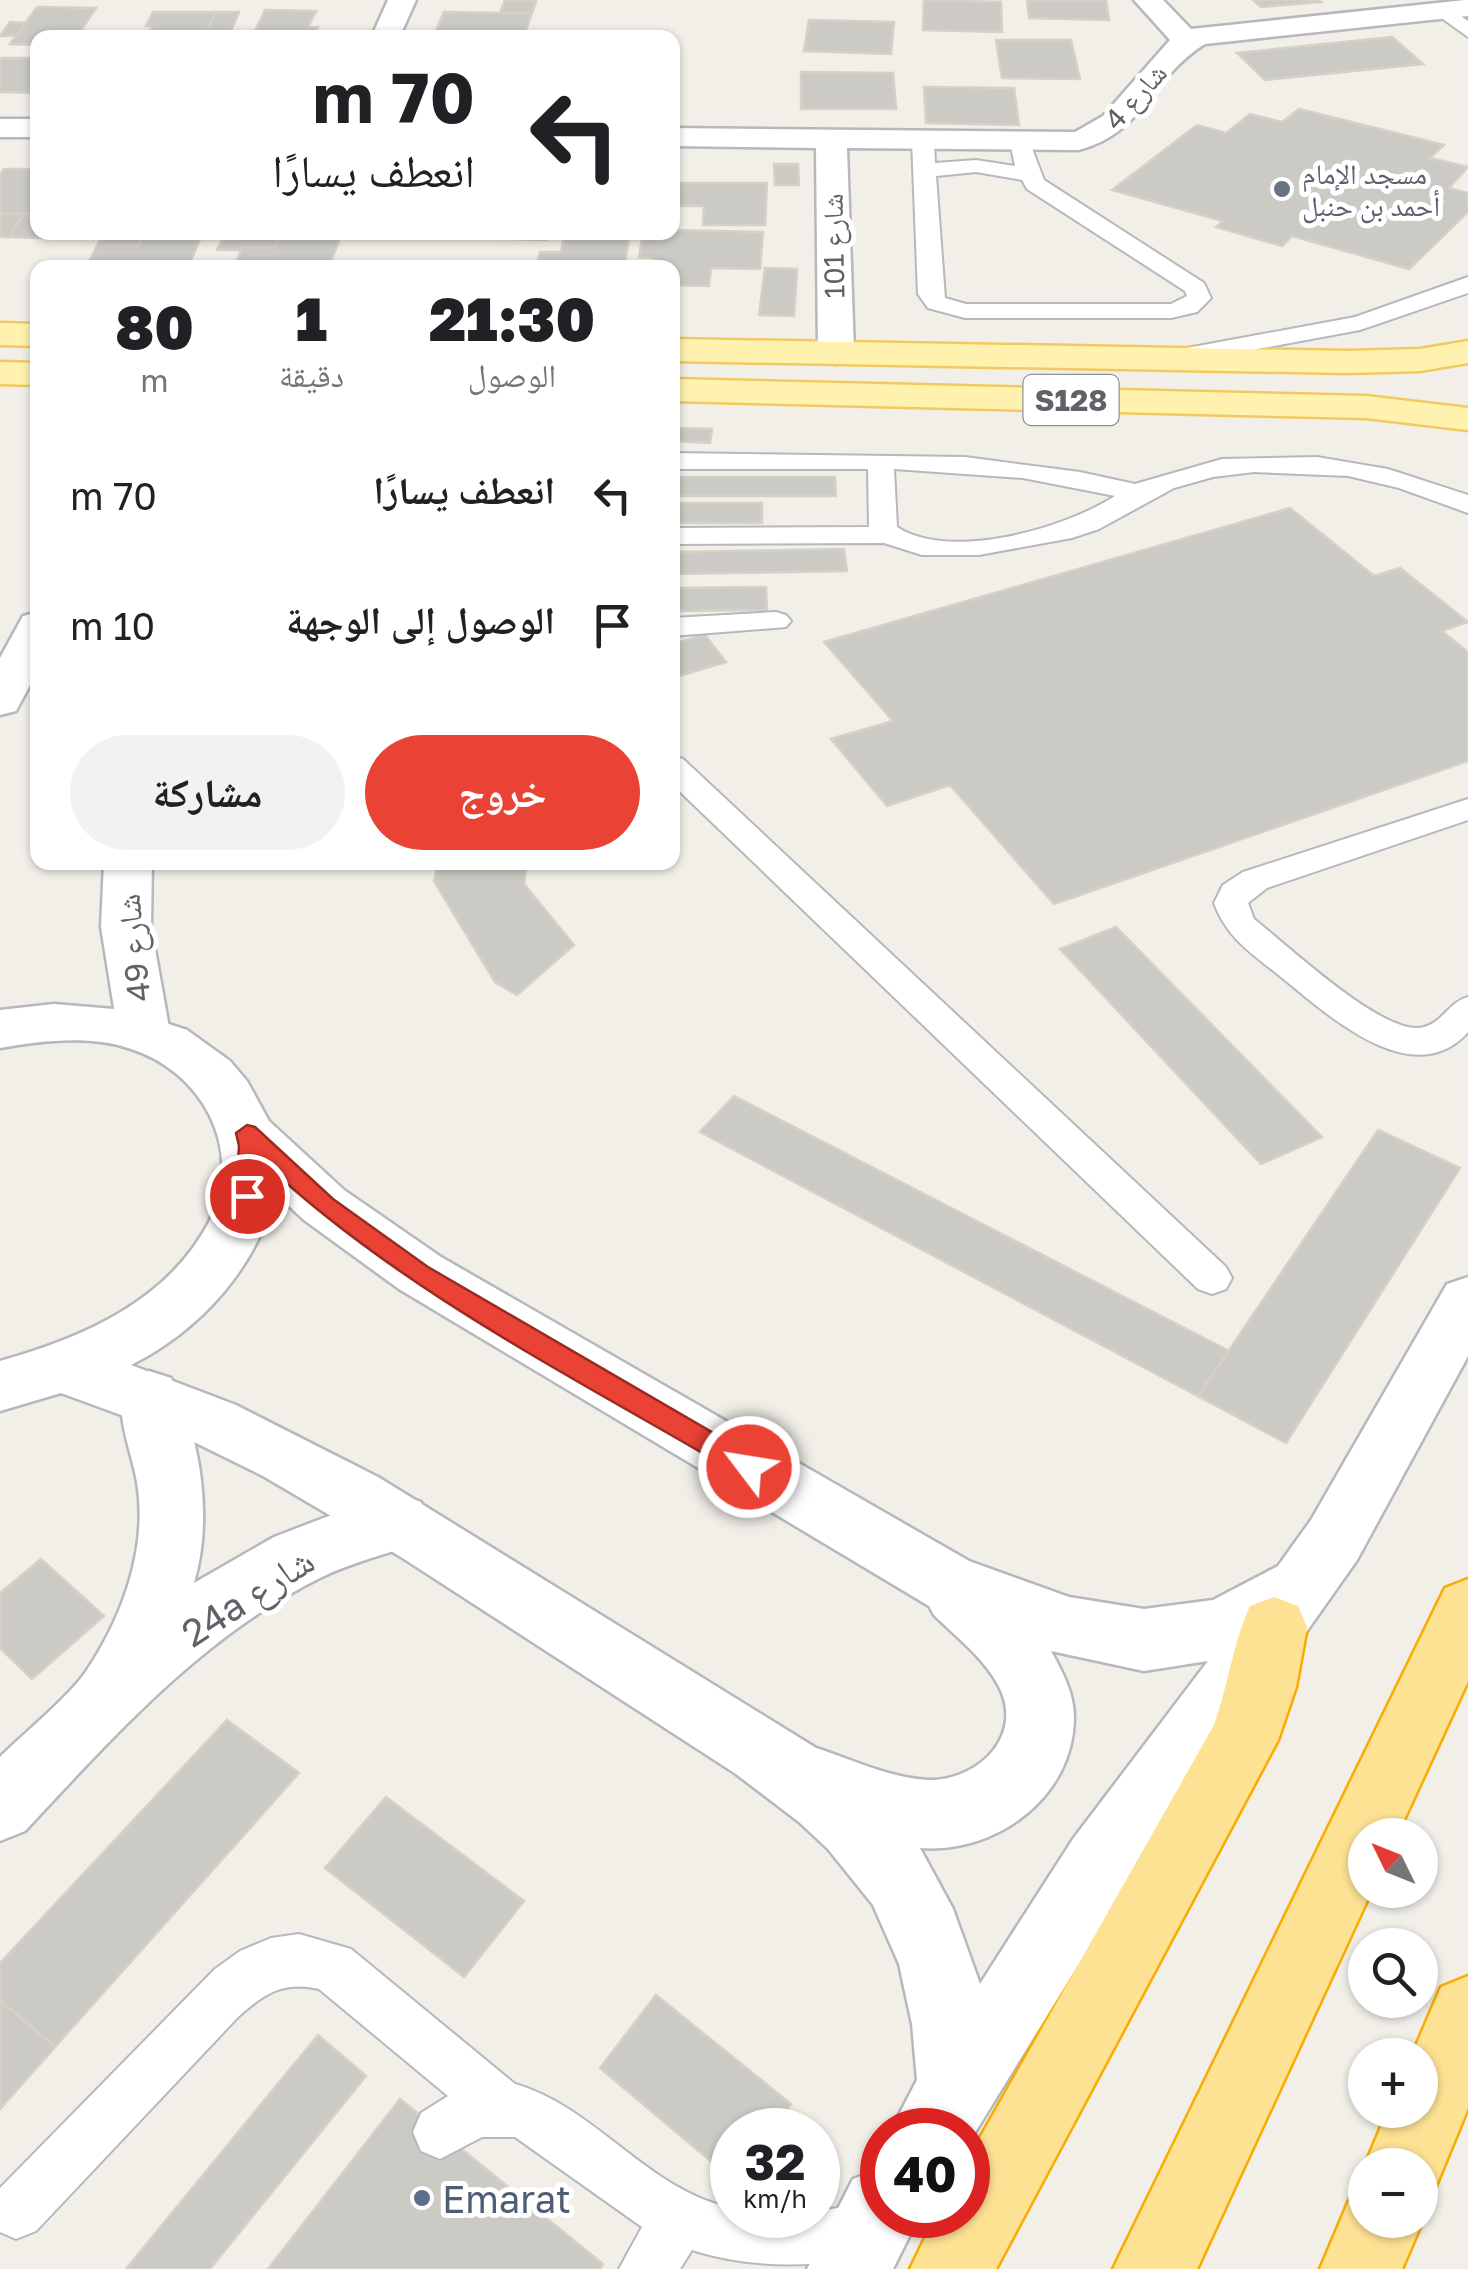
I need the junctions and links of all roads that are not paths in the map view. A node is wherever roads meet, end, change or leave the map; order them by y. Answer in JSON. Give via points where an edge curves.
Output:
{"nodes":[{"id":1,"x":402,"y":0,"type":"edge"},
{"id":2,"x":1148,"y":0,"type":"edge"},
{"id":3,"x":1456,"y":9,"type":"edge"},
{"id":4,"x":389,"y":30,"type":"edge"},
{"id":5,"x":1468,"y":31,"type":"edge"},
{"id":6,"x":1186,"y":41,"type":"junction"},
{"id":7,"x":0,"y":128,"type":"edge"},
{"id":8,"x":30,"y":128,"type":"edge"},
{"id":9,"x":680,"y":137,"type":"edge"},
{"id":10,"x":831,"y":139,"type":"junction"},
{"id":11,"x":922,"y":140,"type":"junction"},
{"id":12,"x":1021,"y":142,"type":"junction"},
{"id":13,"x":924,"y":171,"type":"junction"},
{"id":14,"x":1028,"y":175,"type":"junction"},
{"id":15,"x":1468,"y":284,"type":"edge"},
{"id":16,"x":30,"y":335,"type":"edge"},
{"id":17,"x":0,"y":337,"type":"edge"},
{"id":18,"x":680,"y":350,"type":"edge"},
{"id":19,"x":1468,"y":352,"type":"edge"},
{"id":20,"x":836,"y":353,"type":"junction"},
{"id":21,"x":1166,"y":358,"type":"junction"},
{"id":22,"x":0,"y":362,"type":"edge"},
{"id":23,"x":0,"y":373,"type":"edge"},
{"id":24,"x":30,"y":374,"type":"edge"},
{"id":25,"x":680,"y":390,"type":"edge"},
{"id":26,"x":1468,"y":419,"type":"edge"},
{"id":27,"x":680,"y":461,"type":"edge"},
{"id":28,"x":881,"y":462,"type":"junction"},
{"id":29,"x":1137,"y":493,"type":"junction"},
{"id":30,"x":1468,"y":505,"type":"edge"},
{"id":31,"x":680,"y":536,"type":"edge"},
{"id":32,"x":887,"y":536,"type":"junction"},
{"id":33,"x":776,"y":620,"type":"dead end"},
{"id":34,"x":680,"y":626,"type":"edge"},
{"id":35,"x":22,"y":643,"type":"edge"},
{"id":36,"x":0,"y":702,"type":"edge"},
{"id":37,"x":680,"y":774,"type":"edge"},
{"id":38,"x":1468,"y":809,"type":"edge"},
{"id":39,"x":128,"y":870,"type":"edge"},
{"id":40,"x":1468,"y":1010,"type":"edge"},
{"id":41,"x":0,"y":1029,"type":"edge"},
{"id":42,"x":144,"y":1033,"type":"junction"},
{"id":43,"x":247,"y":1133,"type":"junction"},
{"id":44,"x":1212,"y":1278,"type":"dead end"},
{"id":45,"x":1468,"y":1301,"type":"edge"},
{"id":46,"x":65,"y":1368,"type":"junction"},
{"id":47,"x":0,"y":1386,"type":"edge"},
{"id":48,"x":148,"y":1396,"type":"junction"},
{"id":49,"x":398,"y":1522,"type":"junction"},
{"id":50,"x":947,"y":1583,"type":"junction"},
{"id":51,"x":1290,"y":1606,"type":"junction"},
{"id":52,"x":1468,"y":1609,"type":"edge"},
{"id":53,"x":108,"y":1694,"type":"junction"},
{"id":54,"x":796,"y":1776,"type":"junction"},
{"id":55,"x":0,"y":1807,"type":"edge"},
{"id":56,"x":1468,"y":2014,"type":"edge"},
{"id":57,"x":502,"y":2107,"type":"junction"},
{"id":58,"x":944,"y":2108,"type":"edge"},
{"id":59,"x":440,"y":2132,"type":"dead end"},
{"id":60,"x":1412,"y":2148,"type":"edge"},
{"id":61,"x":16,"y":2210,"type":"dead end"},
{"id":62,"x":860,"y":2237,"type":"edge"},
{"id":63,"x":1374,"y":2238,"type":"edge"},
{"id":64,"x":660,"y":2250,"type":"edge"},
{"id":65,"x":722,"y":2260,"type":"edge"},
{"id":66,"x":951,"y":2269,"type":"edge"},
{"id":67,"x":1154,"y":2269,"type":"edge"},
{"id":68,"x":1361,"y":2269,"type":"edge"}],
"edges":[{"from":1,"to":4,"type":"street"},
{"from":2,"to":6,"type":"street"},
{"from":3,"to":5,"type":"lane"},
{"from":3,"to":6,"type":"street","name":"شارع 4","via":[[1214,32]]},
{"from":6,"to":12,"type":"street","name":"شارع 4","via":[[1103,134]]},
{"from":7,"to":8,"type":"street"},
{"from":9,"to":10,"type":"street","name":"شارع 4"},
{"from":10,"to":11,"type":"street","name":"شارع 4"},
{"from":10,"to":20,"type":"street","name":"شارع 101"},
{"from":11,"to":12,"type":"street","name":"شارع 4"},
{"from":11,"to":13,"type":"lane"},
{"from":12,"to":14,"type":"lane"},
{"from":13,"to":14,"type":"lane","via":[[976,166]]},
{"from":13,"to":14,"type":"lane","via":[[930,294],[936,303],[964,311],[1171,312],[1196,303],[1196,288]]},
{"from":15,"to":21,"type":"lane","via":[[1363,323]]},
{"from":16,"to":17,"type":"main road"},
{"from":17,"to":22,"type":"main road","via":[[14,350]]},
{"from":18,"to":20,"type":"main road","number":"S128"},
{"from":19,"to":21,"type":"main road","number":"S128","via":[[1384,362]]},
{"from":20,"to":21,"type":"main road","number":"S128"},
{"from":23,"to":24,"type":"main road"},
{"from":25,"to":26,"type":"main road","number":"S128","via":[[1366,407]]},
{"from":27,"to":28,"type":"lane"},
{"from":28,"to":29,"type":"lane","via":[[1026,469]]},
{"from":28,"to":32,"type":"lane"},
{"from":29,"to":30,"type":"lane","via":[[1215,468],[1299,463],[1388,476]]},
{"from":29,"to":32,"type":"lane","via":[[1102,517],[1034,538],[926,549]]},
{"from":31,"to":32,"type":"lane"},
{"from":33,"to":34,"type":"lane"},
{"from":35,"to":36,"type":"street"},
{"from":37,"to":44,"type":"lane"},
{"from":38,"to":40,"type":"lane","via":[[1254,880],[1231,904],[1240,924],[1373,1030],[1406,1041],[1440,1038]]},
{"from":39,"to":42,"type":"street","name":"شارع 49","via":[[126,926]]},
{"from":41,"to":42,"type":"street","via":[[89,1023]]},
{"from":42,"to":43,"type":"street","via":[[216,1077]]},
{"from":43,"to":46,"type":"street","via":[[247,1196],[226,1246],[186,1294],[132,1337]]},
{"from":43,"to":50,"type":"street","via":[[324,1205],[420,1273]]},
{"from":45,"to":51,"type":"street"},
{"from":46,"to":47,"type":"street"},
{"from":46,"to":48,"type":"street"},
{"from":48,"to":49,"type":"street","via":[[286,1457]]},
{"from":48,"to":53,"type":"street","name":"24a شارع","via":[[172,1500],[168,1557],[151,1618]]},
{"from":49,"to":53,"type":"street","name":"24a شارع","via":[[296,1558],[254,1582]]},
{"from":49,"to":54,"type":"street"},
{"from":50,"to":51,"type":"street","via":[[1069,1627],[1144,1640],[1214,1630]]},
{"from":50,"to":54,"type":"street","via":[[1020,1659],[1036,1690],[1040,1726],[1031,1760],[1009,1789],[976,1807],[938,1814]]},
{"from":51,"to":58,"type":"street","via":[[1090,1877]]},
{"from":51,"to":66,"type":"highway","via":[[1242,1740]]},
{"from":52,"to":67,"type":"highway"},
{"from":53,"to":55,"type":"street","name":"24a شارع"},
{"from":54,"to":58,"type":"street","via":[[880,1854],[913,1902],[938,1959],[952,2021]]},
{"from":56,"to":60,"type":"highway"},
{"from":57,"to":59,"type":"lane","via":[[469,2113]]},
{"from":57,"to":61,"type":"lane","via":[[333,1967],[306,1958],[274,1961],[220,2000]]},
{"from":57,"to":64,"type":"lane","via":[[540,2122]]},
{"from":62,"to":65,"type":"lane","via":[[825,2249]]},
{"from":63,"to":68,"type":"highway"},
{"from":64,"to":65,"type":"lane"}]}
